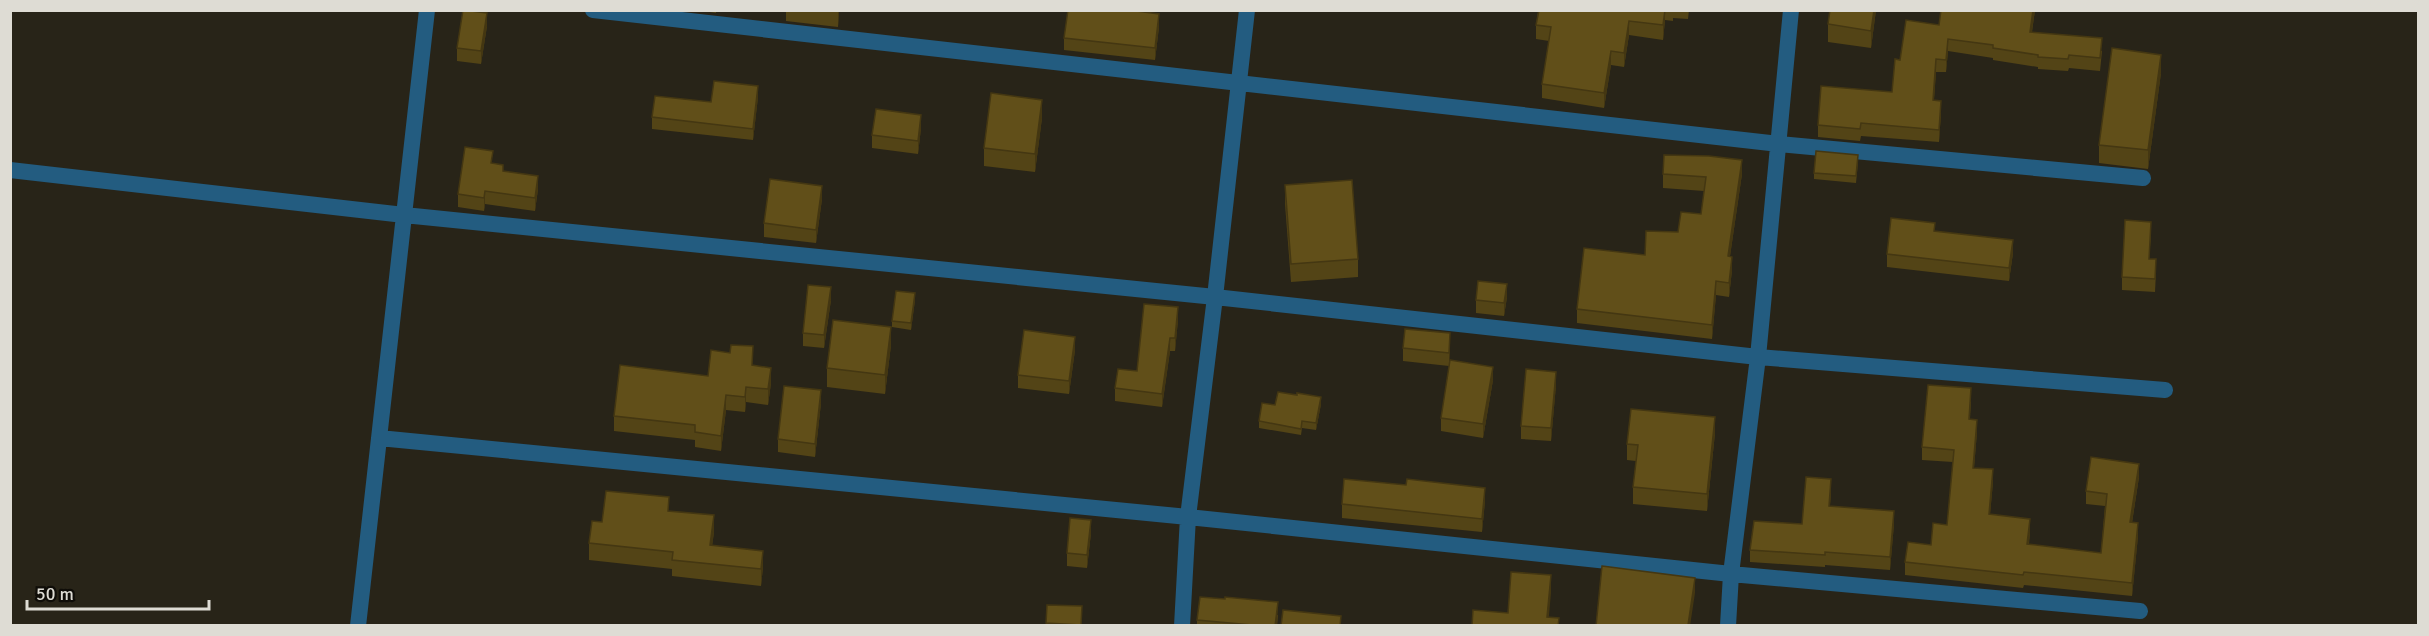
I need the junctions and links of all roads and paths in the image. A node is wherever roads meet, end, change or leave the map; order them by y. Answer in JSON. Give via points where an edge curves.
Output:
{"nodes":[{"id":1,"x":427,"y":10,"type":"edge"},
{"id":2,"x":593,"y":10,"type":"edge"},
{"id":3,"x":1247,"y":10,"type":"edge"},
{"id":4,"x":1791,"y":10,"type":"edge"},
{"id":5,"x":1239,"y":83,"type":"junction"},
{"id":6,"x":1779,"y":144,"type":"junction"},
{"id":7,"x":10,"y":170,"type":"edge"},
{"id":8,"x":2143,"y":178,"type":"dead end"},
{"id":9,"x":404,"y":215,"type":"junction"},
{"id":10,"x":1215,"y":297,"type":"junction"},
{"id":11,"x":1758,"y":357,"type":"junction"},
{"id":12,"x":2165,"y":390,"type":"dead end"},
{"id":13,"x":379,"y":438,"type":"junction"},
{"id":14,"x":1188,"y":517,"type":"junction"},
{"id":15,"x":1731,"y":574,"type":"junction"},
{"id":16,"x":2140,"y":611,"type":"dead end"},
{"id":17,"x":358,"y":626,"type":"edge"},
{"id":18,"x":1182,"y":626,"type":"edge"},
{"id":19,"x":1728,"y":626,"type":"edge"}],
"edges":[{"from":1,"to":9,"type":"street"},
{"from":2,"to":5,"type":"street"},
{"from":3,"to":5,"type":"street"},
{"from":4,"to":6,"type":"street"},
{"from":5,"to":6,"type":"street"},
{"from":5,"to":10,"type":"street"},
{"from":6,"to":8,"type":"street"},
{"from":6,"to":11,"type":"street"},
{"from":7,"to":9,"type":"street"},
{"from":9,"to":10,"type":"street"},
{"from":9,"to":13,"type":"street"},
{"from":10,"to":11,"type":"street"},
{"from":10,"to":14,"type":"street"},
{"from":11,"to":12,"type":"street"},
{"from":11,"to":15,"type":"street"},
{"from":13,"to":14,"type":"street"},
{"from":13,"to":17,"type":"street"},
{"from":14,"to":15,"type":"street"},
{"from":14,"to":18,"type":"street"},
{"from":15,"to":16,"type":"street"},
{"from":15,"to":19,"type":"street"}]}
